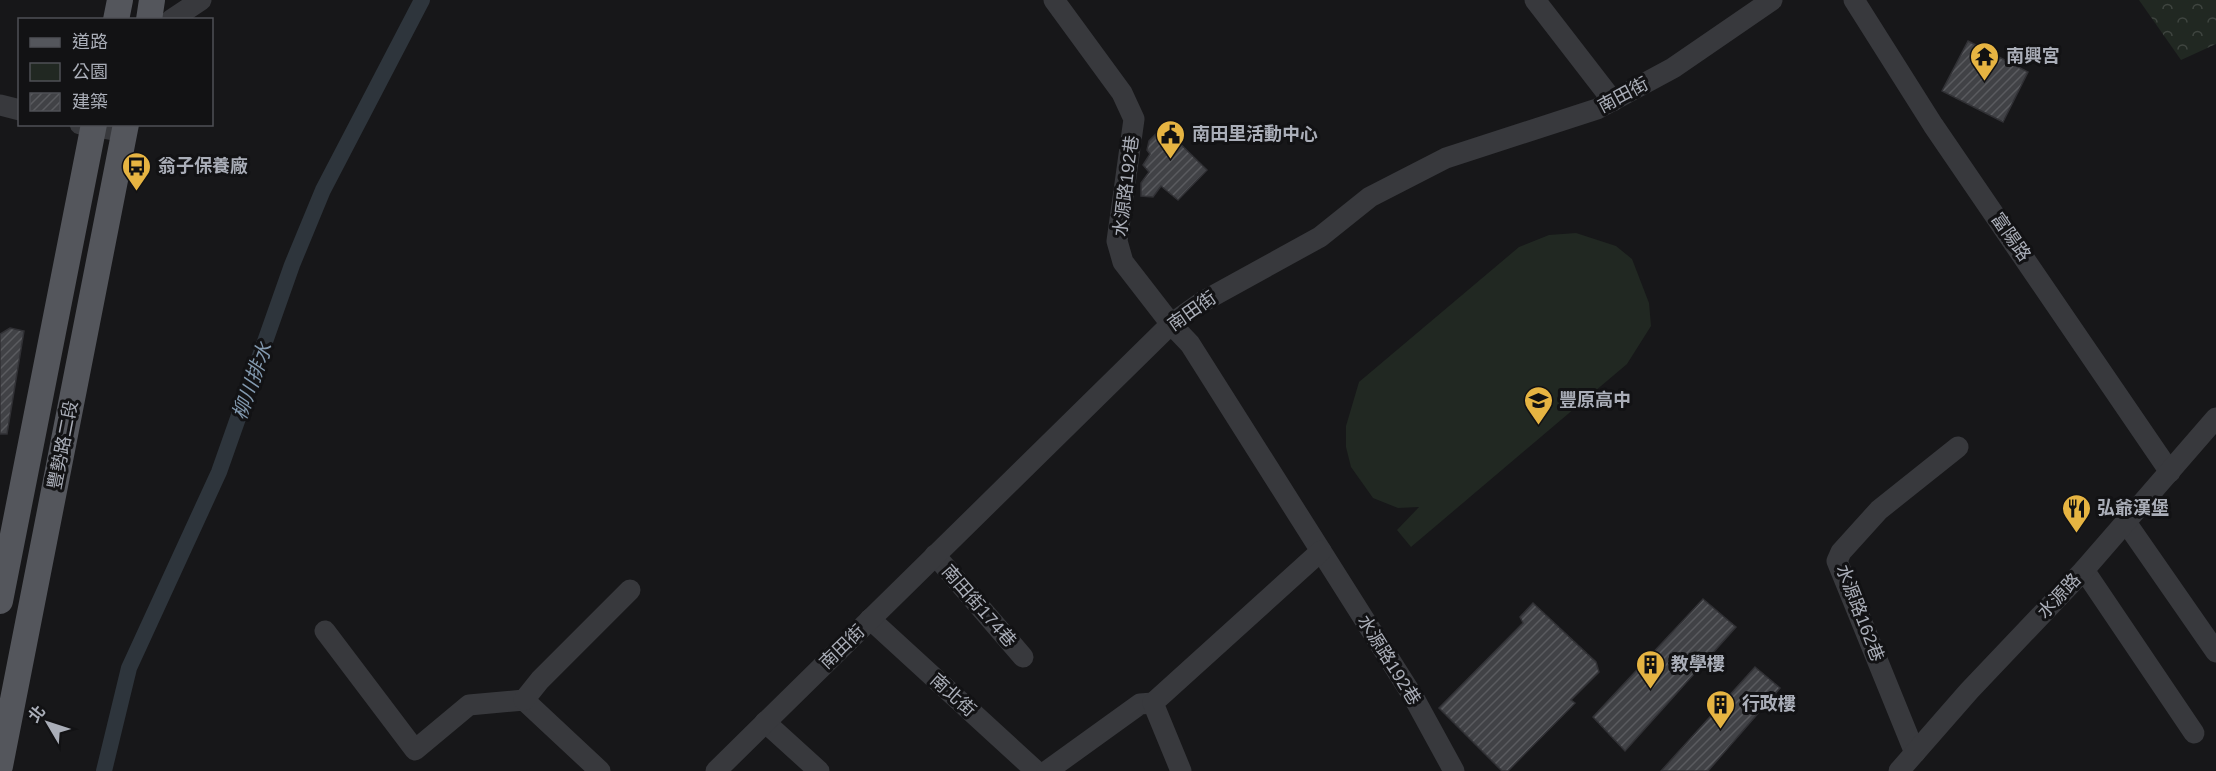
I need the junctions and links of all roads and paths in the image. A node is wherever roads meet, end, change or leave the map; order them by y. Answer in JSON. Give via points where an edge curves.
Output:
{"nodes":[{"id":1,"x":120,"y":0,"type":"edge"},
{"id":2,"x":152,"y":0,"type":"edge"},
{"id":3,"x":201,"y":0,"type":"edge"},
{"id":4,"x":1054,"y":0,"type":"edge"},
{"id":5,"x":1772,"y":0,"type":"edge"},
{"id":6,"x":1854,"y":0,"type":"edge"},
{"id":7,"x":1542,"y":3,"type":"edge"},
{"id":8,"x":116,"y":18,"type":"edge"},
{"id":9,"x":149,"y":18,"type":"edge"},
{"id":10,"x":174,"y":18,"type":"edge"},
{"id":11,"x":1612,"y":101,"type":"junction"},
{"id":12,"x":0,"y":105,"type":"edge"},
{"id":13,"x":18,"y":110,"type":"edge"},
{"id":14,"x":89,"y":126,"type":"edge"},
{"id":15,"x":126,"y":128,"type":"edge"},
{"id":16,"x":1171,"y":324,"type":"junction"},
{"id":17,"x":2216,"y":418,"type":"edge"},
{"id":18,"x":1958,"y":447,"type":"dead end"},
{"id":19,"x":2170,"y":472,"type":"junction"},
{"id":20,"x":2125,"y":520,"type":"junction"},
{"id":21,"x":1321,"y":551,"type":"junction"},
{"id":22,"x":935,"y":555,"type":"junction"},
{"id":23,"x":2084,"y":570,"type":"junction"},
{"id":24,"x":630,"y":590,"type":"dead end"},
{"id":25,"x":0,"y":601,"type":"edge"},
{"id":26,"x":870,"y":619,"type":"junction"},
{"id":27,"x":325,"y":631,"type":"dead end"},
{"id":28,"x":2216,"y":652,"type":"edge"},
{"id":29,"x":1023,"y":657,"type":"dead end"},
{"id":30,"x":524,"y":700,"type":"junction"},
{"id":31,"x":1153,"y":703,"type":"junction"},
{"id":32,"x":765,"y":722,"type":"junction"},
{"id":33,"x":2194,"y":733,"type":"dead end"},
{"id":34,"x":1915,"y":753,"type":"junction"},
{"id":35,"x":0,"y":766,"type":"edge"},
{"id":36,"x":600,"y":771,"type":"edge"},
{"id":37,"x":716,"y":771,"type":"edge"},
{"id":38,"x":819,"y":771,"type":"edge"},
{"id":39,"x":1038,"y":771,"type":"edge"},
{"id":40,"x":1181,"y":771,"type":"edge"},
{"id":41,"x":1454,"y":771,"type":"edge"},
{"id":42,"x":1899,"y":771,"type":"edge"}],
"edges":[{"from":1,"to":8,"type":"main road"},
{"from":2,"to":9,"type":"main road"},
{"from":3,"to":10,"type":"street"},
{"from":4,"to":16,"type":"street","name":"水源路192巷","via":[[1122,93],[1134,119],[1117,242],[1123,262]]},
{"from":5,"to":11,"type":"street","name":"南田街","via":[[1673,68]]},
{"from":6,"to":19,"type":"street","name":"富陽路","via":[[1934,125]]},
{"from":7,"to":11,"type":"street"},
{"from":11,"to":16,"type":"street","name":"南田街","via":[[1527,134],[1446,158],[1370,197],[1320,237],[1202,302]]},
{"from":12,"to":13,"type":"street"},
{"from":14,"to":15,"type":"street"},
{"from":14,"to":25,"type":"main road","name":"豐勢路二段"},
{"from":15,"to":35,"type":"main road","name":"豐勢路二段"},
{"from":16,"to":21,"type":"street","name":"水源路192巷","via":[[1190,344]]},
{"from":16,"to":22,"type":"street","name":"南田街"},
{"from":17,"to":19,"type":"street","name":"水源路"},
{"from":18,"to":34,"type":"street","name":"水源路162巷","via":[[1879,510],[1840,552],[1838,561]]},
{"from":19,"to":20,"type":"street","name":"水源路"},
{"from":20,"to":23,"type":"street","name":"水源路"},
{"from":20,"to":28,"type":"street"},
{"from":21,"to":31,"type":"street"},
{"from":21,"to":41,"type":"street","name":"水源路192巷"},
{"from":22,"to":26,"type":"street","name":"南田街"},
{"from":22,"to":29,"type":"street","name":"南田街174巷"},
{"from":23,"to":33,"type":"street"},
{"from":23,"to":34,"type":"street","name":"水源路"},
{"from":24,"to":30,"type":"street"},
{"from":26,"to":32,"type":"street","name":"南田街"},
{"from":26,"to":39,"type":"street","name":"南北街"},
{"from":27,"to":30,"type":"street","via":[[415,750],[469,705]]},
{"from":30,"to":36,"type":"street"},
{"from":31,"to":39,"type":"street","via":[[1140,704]]},
{"from":31,"to":40,"type":"street"},
{"from":32,"to":37,"type":"street","name":"南田街"},
{"from":32,"to":38,"type":"street"},
{"from":34,"to":42,"type":"street","name":"水源路"}]}
